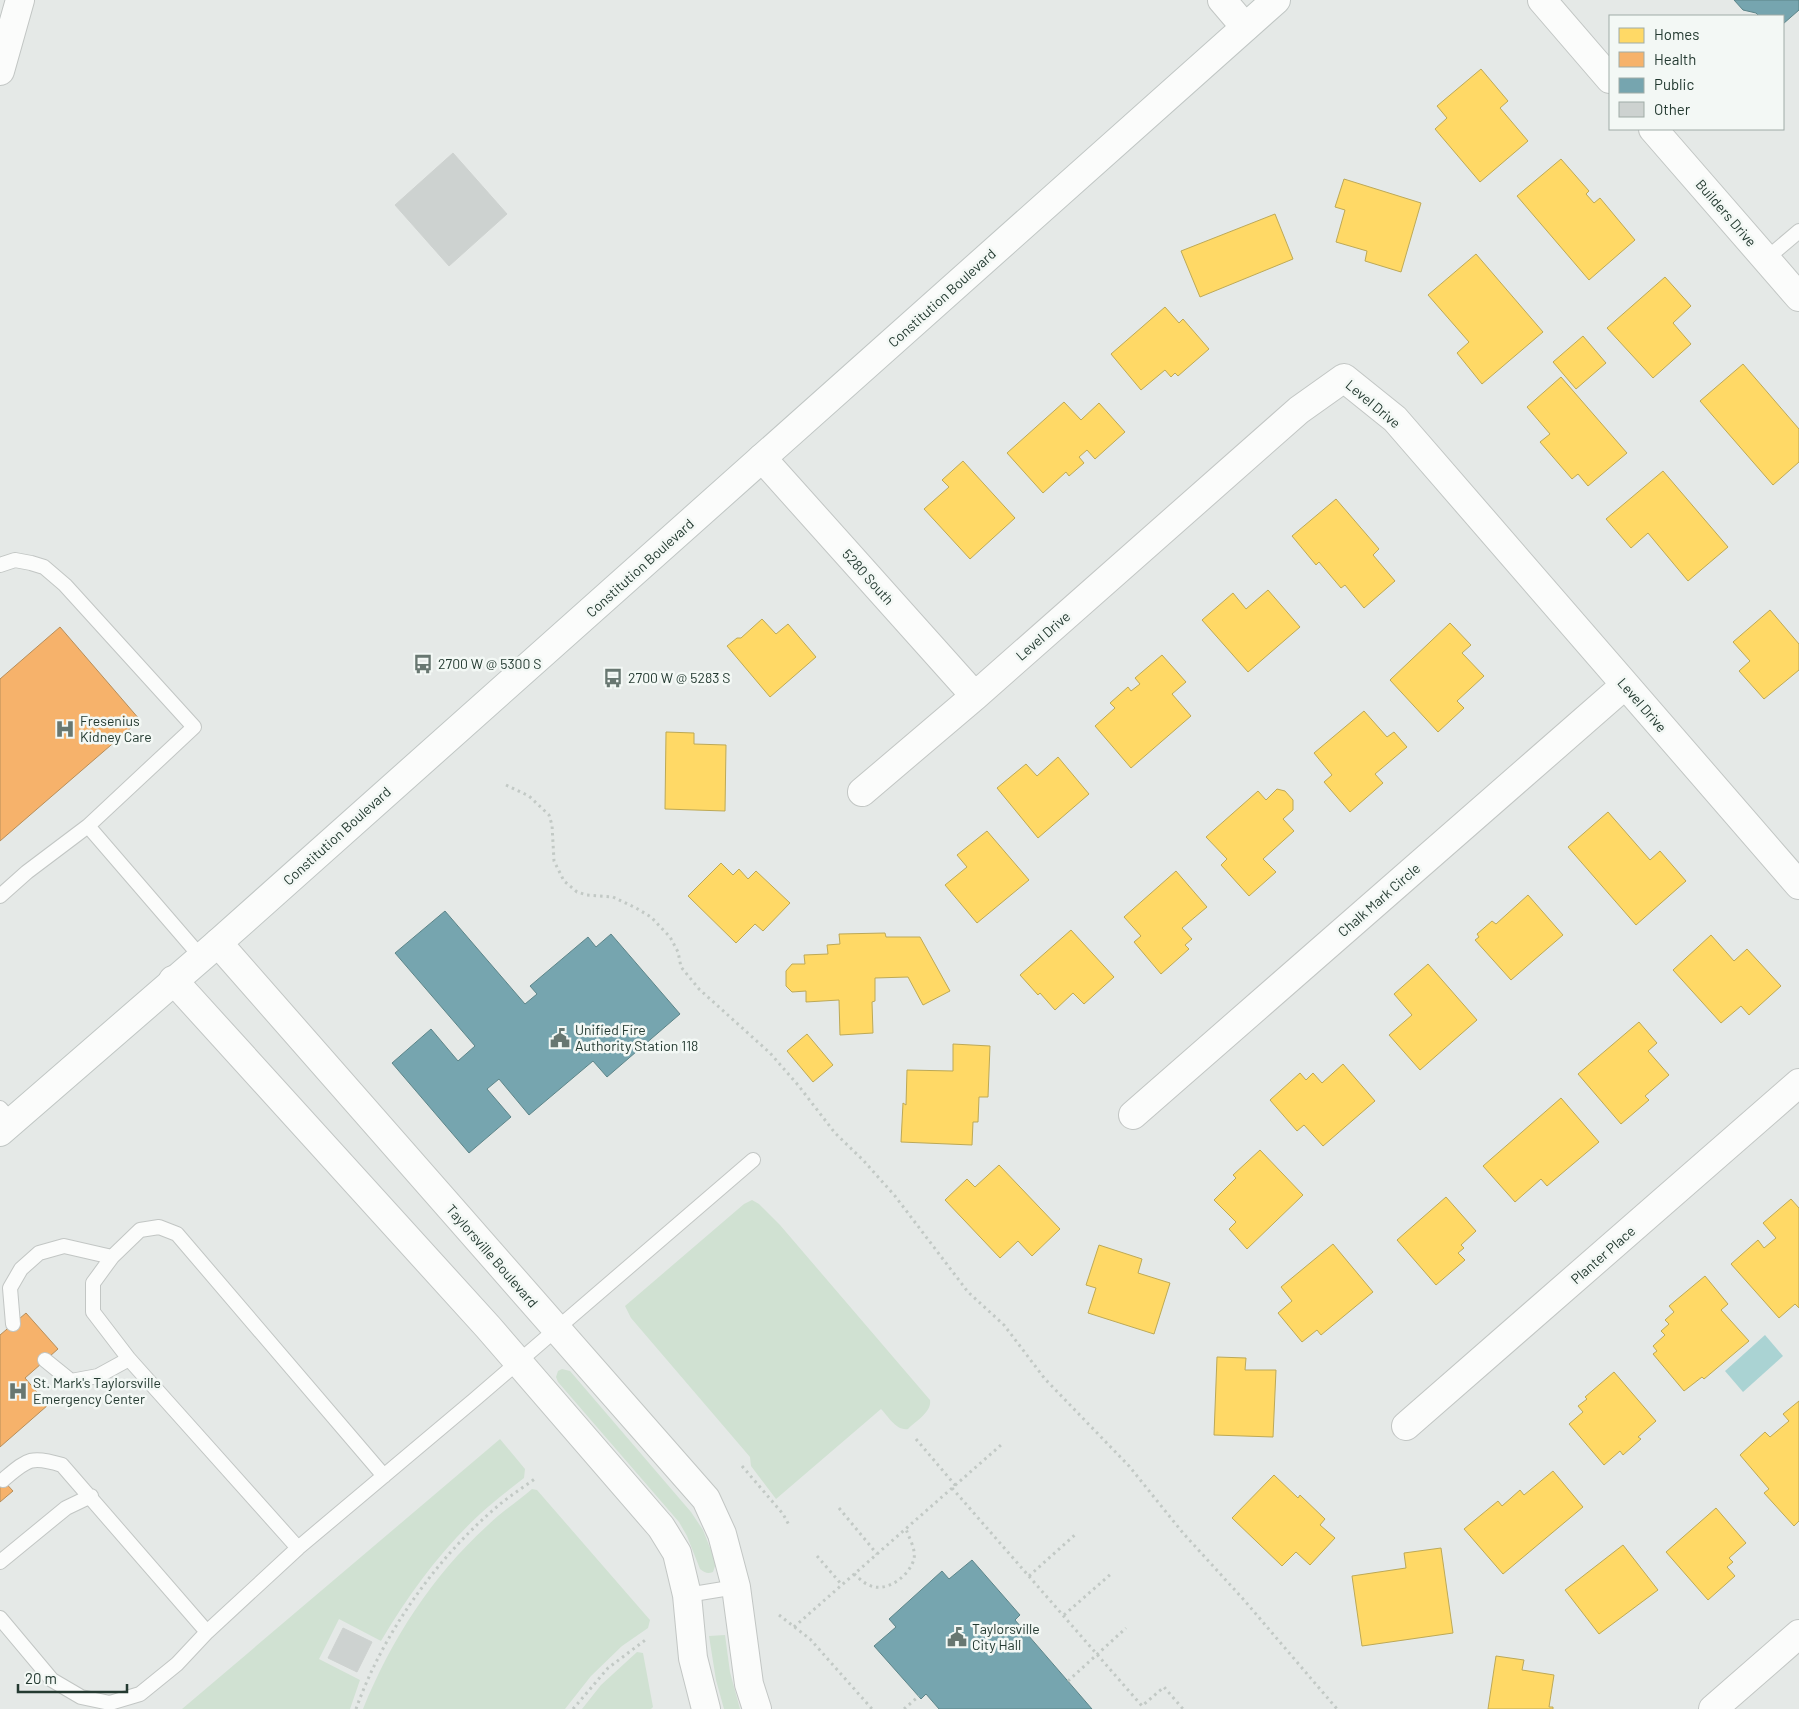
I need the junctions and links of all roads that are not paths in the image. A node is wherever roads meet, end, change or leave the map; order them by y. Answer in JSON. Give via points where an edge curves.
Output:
{"nodes":[{"id":1,"x":20,"y":0,"type":"edge"},
{"id":2,"x":1222,"y":0,"type":"edge"},
{"id":3,"x":1276,"y":0,"type":"edge"},
{"id":4,"x":1542,"y":0,"type":"edge"},
{"id":5,"x":1245,"y":27,"type":"junction"},
{"id":6,"x":0,"y":71,"type":"edge"},
{"id":7,"x":1609,"y":79,"type":"edge"},
{"id":8,"x":1654,"y":130,"type":"edge"},
{"id":9,"x":1799,"y":230,"type":"edge"},
{"id":10,"x":1766,"y":259,"type":"junction"},
{"id":11,"x":1799,"y":297,"type":"edge"},
{"id":12,"x":762,"y":458,"type":"junction"},
{"id":13,"x":0,"y":565,"type":"edge"},
{"id":14,"x":1625,"y":685,"type":"junction"},
{"id":15,"x":974,"y":696,"type":"junction"},
{"id":16,"x":862,"y":792,"type":"dead end"},
{"id":17,"x":88,"y":826,"type":"junction"},
{"id":18,"x":1799,"y":885,"type":"edge"},
{"id":19,"x":0,"y":896,"type":"edge"},
{"id":20,"x":209,"y":950,"type":"junction"},
{"id":21,"x":173,"y":980,"type":"junction"},
{"id":22,"x":1799,"y":1083,"type":"edge"},
{"id":23,"x":1133,"y":1115,"type":"dead end"},
{"id":24,"x":4,"y":1120,"type":"edge"},
{"id":25,"x":753,"y":1160,"type":"dead end"},
{"id":26,"x":112,"y":1257,"type":"junction"},
{"id":27,"x":13,"y":1324,"type":"dead end"},
{"id":28,"x":557,"y":1330,"type":"junction"},
{"id":29,"x":129,"y":1359,"type":"junction"},
{"id":30,"x":45,"y":1360,"type":"dead end"},
{"id":31,"x":517,"y":1363,"type":"junction"},
{"id":32,"x":1406,"y":1426,"type":"dead end"},
{"id":33,"x":384,"y":1476,"type":"junction"},
{"id":34,"x":3,"y":1480,"type":"dead end"},
{"id":35,"x":91,"y":1496,"type":"junction"},
{"id":36,"x":298,"y":1548,"type":"junction"},
{"id":37,"x":0,"y":1562,"type":"edge"},
{"id":38,"x":736,"y":1587,"type":"junction"},
{"id":39,"x":687,"y":1595,"type":"junction"},
{"id":40,"x":0,"y":1618,"type":"edge"},
{"id":41,"x":207,"y":1632,"type":"junction"},
{"id":42,"x":1799,"y":1634,"type":"edge"},
{"id":43,"x":706,"y":1709,"type":"edge"},
{"id":44,"x":757,"y":1709,"type":"edge"},
{"id":45,"x":1714,"y":1709,"type":"edge"}],
"edges":[{"from":1,"to":6,"type":"street"},
{"from":2,"to":5,"type":"street"},
{"from":3,"to":5,"type":"street","name":"Constitution Boulevard"},
{"from":4,"to":7,"type":"street"},
{"from":5,"to":12,"type":"street","name":"Constitution Boulevard"},
{"from":8,"to":10,"type":"street","name":"Builders Drive"},
{"from":9,"to":10,"type":"lane"},
{"from":10,"to":11,"type":"street","name":"Builders Drive"},
{"from":12,"to":15,"type":"street","name":"5280 South"},
{"from":12,"to":20,"type":"street","name":"Constitution Boulevard"},
{"from":13,"to":17,"type":"lane","via":[[15,560],[44,567],[65,585],[194,727]]},
{"from":14,"to":15,"type":"street","name":"Level Drive","via":[[1394,419],[1344,378],[1299,410]]},
{"from":14,"to":18,"type":"street","name":"Level Drive"},
{"from":14,"to":23,"type":"street","name":"Chalk Mark Circle"},
{"from":15,"to":16,"type":"street","name":"Level Drive"},
{"from":17,"to":19,"type":"lane"},
{"from":17,"to":20,"type":"lane"},
{"from":20,"to":21,"type":"street","name":"Constitution Boulevard"},
{"from":20,"to":28,"type":"street","name":"Taylorsville Boulevard"},
{"from":21,"to":24,"type":"street","name":"Constitution Boulevard"},
{"from":21,"to":31,"type":"street"},
{"from":22,"to":32,"type":"street","name":"Planter Place"},
{"from":25,"to":28,"type":"lane"},
{"from":26,"to":27,"type":"lane","via":[[64,1246],[39,1252],[22,1269],[10,1288]]},
{"from":26,"to":29,"type":"lane","via":[[93,1283],[93,1312]]},
{"from":26,"to":33,"type":"lane","via":[[140,1230],[158,1227],[177,1234]]},
{"from":28,"to":31,"type":"lane"},
{"from":28,"to":38,"type":"street","name":"Taylorsville Boulevard","via":[[706,1498],[722,1534]]},
{"from":29,"to":30,"type":"lane","via":[[98,1376],[71,1381]]},
{"from":29,"to":36,"type":"lane"},
{"from":31,"to":33,"type":"lane"},
{"from":31,"to":39,"type":"street","via":[[661,1527],[677,1553]]},
{"from":33,"to":36,"type":"lane"},
{"from":34,"to":35,"type":"lane","via":[[27,1461],[47,1460],[62,1465]]},
{"from":35,"to":37,"type":"lane","via":[[66,1508]]},
{"from":35,"to":41,"type":"lane"},
{"from":36,"to":41,"type":"lane"},
{"from":38,"to":39,"type":"lane"},
{"from":38,"to":44,"type":"street","name":"Taylorsville Boulevard","via":[[749,1684]]},
{"from":39,"to":43,"type":"street","via":[[693,1658]]},
{"from":40,"to":41,"type":"lane","via":[[52,1680],[81,1697],[110,1703],[140,1694],[177,1664]]},
{"from":42,"to":45,"type":"street"}]}
